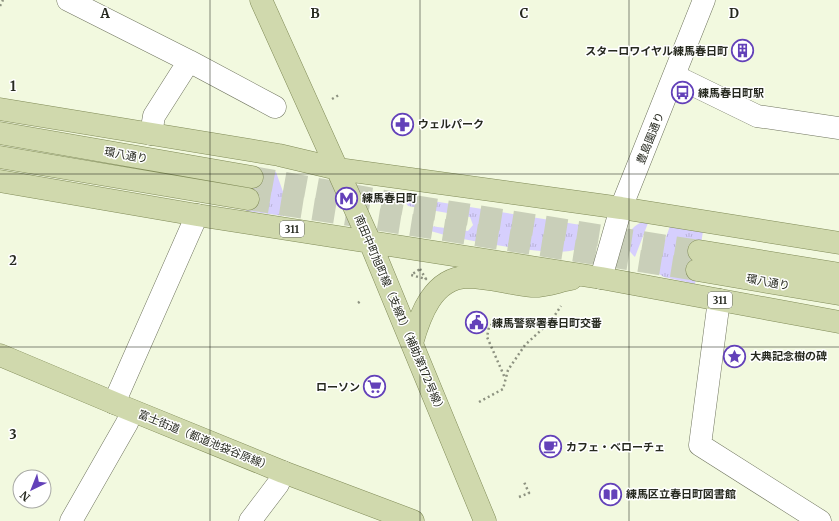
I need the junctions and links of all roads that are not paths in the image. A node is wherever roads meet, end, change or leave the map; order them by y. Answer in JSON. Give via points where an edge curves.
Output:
{"nodes":[{"id":1,"x":68,"y":0,"type":"edge"},
{"id":2,"x":261,"y":0,"type":"edge"},
{"id":3,"x":704,"y":0,"type":"edge"},
{"id":4,"x":189,"y":61,"type":"junction"},
{"id":5,"x":675,"y":76,"type":"junction"},
{"id":6,"x":275,"y":107,"type":"dead end"},
{"id":7,"x":0,"y":109,"type":"edge"},
{"id":8,"x":839,"y":128,"type":"edge"},
{"id":9,"x":0,"y":133,"type":"edge"},
{"id":10,"x":151,"y":134,"type":"junction"},
{"id":11,"x":0,"y":158,"type":"edge"},
{"id":12,"x":338,"y":169,"type":"junction"},
{"id":13,"x":252,"y":177,"type":"tunnel mouth"},
{"id":14,"x":0,"y":181,"type":"edge"},
{"id":15,"x":248,"y":199,"type":"tunnel mouth"},
{"id":16,"x":621,"y":208,"type":"junction"},
{"id":17,"x":197,"y":215,"type":"junction"},
{"id":18,"x":370,"y":242,"type":"junction"},
{"id":19,"x":839,"y":243,"type":"edge"},
{"id":20,"x":839,"y":274,"type":"edge"},
{"id":21,"x":592,"y":277,"type":"junction"},
{"id":22,"x":839,"y":294,"type":"edge"},
{"id":23,"x":719,"y":300,"type":"junction"},
{"id":24,"x":839,"y":322,"type":"edge"},
{"id":25,"x":412,"y":343,"type":"junction"},
{"id":26,"x":0,"y":354,"type":"edge"},
{"id":27,"x":123,"y":407,"type":"junction"},
{"id":28,"x":282,"y":472,"type":"junction"},
{"id":29,"x":71,"y":521,"type":"edge"},
{"id":30,"x":250,"y":521,"type":"edge"},
{"id":31,"x":413,"y":521,"type":"edge"},
{"id":32,"x":484,"y":521,"type":"edge"},
{"id":33,"x":820,"y":521,"type":"edge"}],
"edges":[{"from":1,"to":4,"type":"street"},
{"from":2,"to":12,"type":"main road","name":"南田中町旭町線（支線1）（補助第172号線）"},
{"from":3,"to":5,"type":"street","name":"豊島園通り"},
{"from":4,"to":6,"type":"street"},
{"from":4,"to":10,"type":"street","via":[[154,116]]},
{"from":5,"to":8,"type":"street","via":[[757,116]]},
{"from":5,"to":16,"type":"street","name":"豊島園通り"},
{"from":7,"to":10,"type":"main road"},
{"from":9,"to":13,"type":"main road","name":"環八通り"},
{"from":10,"to":12,"type":"main road","via":[[279,155]]},
{"from":11,"to":15,"type":"main road","name":"環八通り"},
{"from":12,"to":16,"type":"main road"},
{"from":12,"to":18,"type":"main road","name":"南田中町旭町線（支線1）（補助第172号線）"},
{"from":14,"to":17,"type":"main road","number":"311"},
{"from":16,"to":19,"type":"main road"},
{"from":16,"to":21,"type":"street","name":"豊島園通り"},
{"from":17,"to":18,"type":"main road","number":"311"},
{"from":17,"to":27,"type":"street"},
{"from":18,"to":21,"type":"main road","number":"311"},
{"from":18,"to":25,"type":"main road","name":"南田中町旭町線（支線1）（補助第172号線）"},
{"from":20,"to":22,"type":"main road","name":"環八通り","number":"311","via":[[698,260]]},
{"from":21,"to":23,"type":"main road","number":"311"},
{"from":21,"to":25,"type":"main road","via":[[533,287],[468,277],[453,280],[436,291],[426,306]]},
{"from":23,"to":24,"type":"main road","number":"311"},
{"from":23,"to":33,"type":"street","via":[[700,445]]},
{"from":25,"to":32,"type":"main road","name":"南田中町旭町線（支線1）（補助第172号線）"},
{"from":26,"to":27,"type":"main road","name":"富士街道（都道池袋谷原線）"},
{"from":27,"to":28,"type":"main road","name":"富士街道（都道池袋谷原線）"},
{"from":27,"to":29,"type":"street","via":[[127,423]]},
{"from":28,"to":30,"type":"street","via":[[278,484]]},
{"from":28,"to":31,"type":"main road","name":"富士街道（都道池袋谷原線）"}]}
